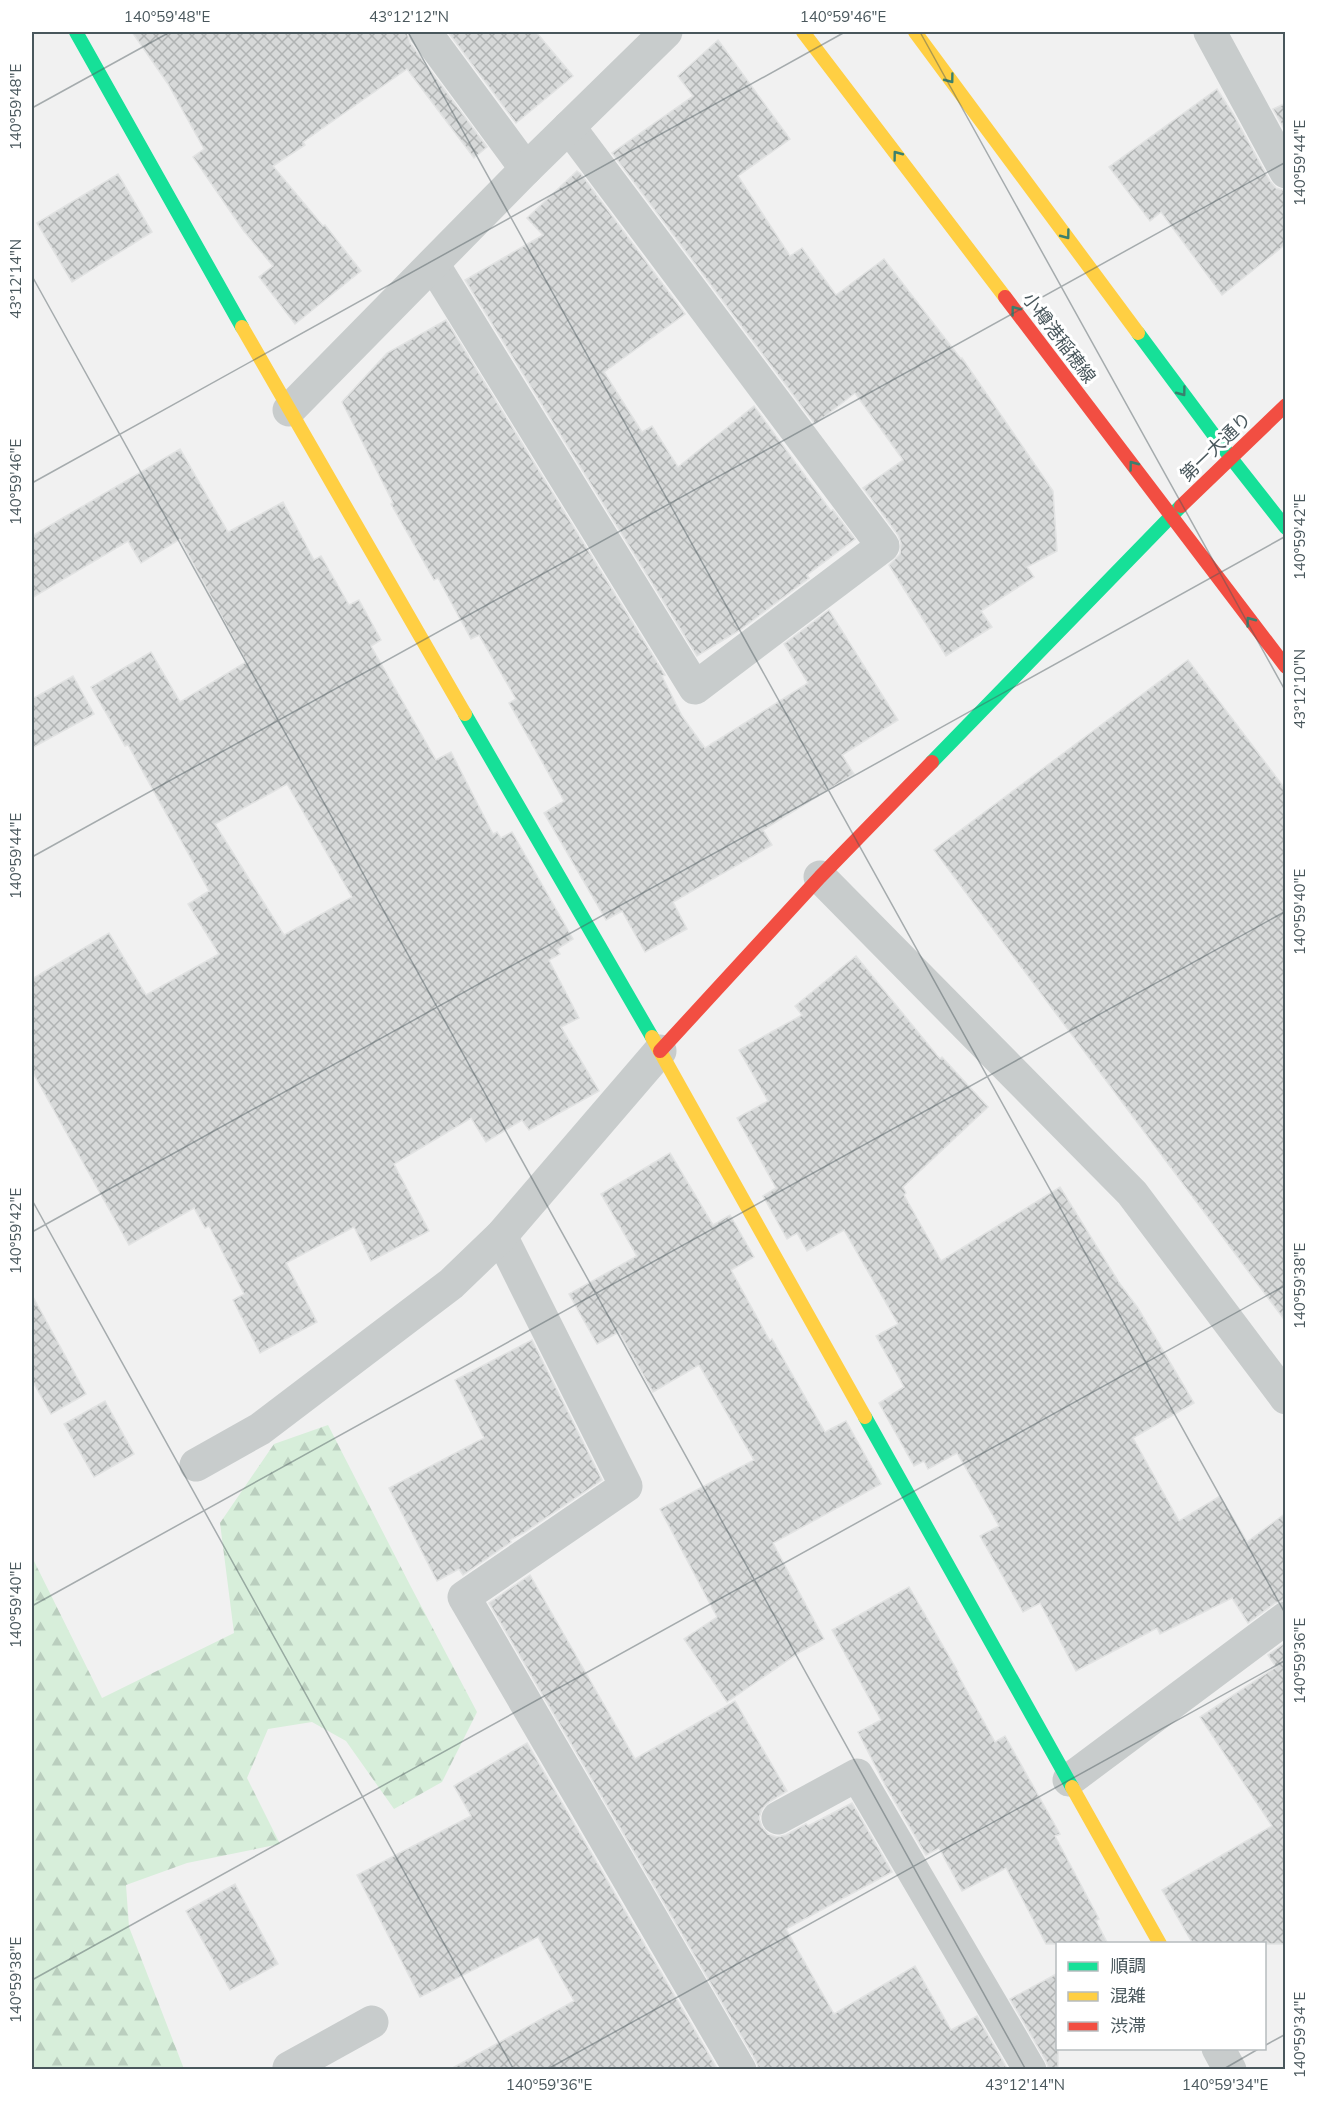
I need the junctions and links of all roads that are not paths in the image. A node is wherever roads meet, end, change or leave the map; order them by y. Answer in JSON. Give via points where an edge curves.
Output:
{"nodes":[{"id":1,"x":76,"y":32,"type":"edge"},
{"id":2,"x":424,"y":32,"type":"edge"},
{"id":3,"x":666,"y":32,"type":"edge"},
{"id":4,"x":803,"y":32,"type":"edge"},
{"id":5,"x":915,"y":32,"type":"edge"},
{"id":6,"x":1210,"y":32,"type":"edge"},
{"id":7,"x":569,"y":127,"type":"junction"},
{"id":8,"x":526,"y":169,"type":"junction"},
{"id":9,"x":1286,"y":172,"type":"edge"},
{"id":10,"x":433,"y":264,"type":"junction"},
{"id":11,"x":1286,"y":405,"type":"edge"},
{"id":12,"x":289,"y":410,"type":"junction"},
{"id":13,"x":1231,"y":458,"type":"junction"},
{"id":14,"x":1171,"y":516,"type":"junction"},
{"id":15,"x":1286,"y":528,"type":"edge"},
{"id":16,"x":1286,"y":668,"type":"edge"},
{"id":17,"x":820,"y":877,"type":"junction"},
{"id":18,"x":660,"y":1050,"type":"junction"},
{"id":19,"x":501,"y":1236,"type":"junction"},
{"id":20,"x":1286,"y":1398,"type":"edge"},
{"id":21,"x":196,"y":1465,"type":"dead end"},
{"id":22,"x":1286,"y":1618,"type":"edge"},
{"id":23,"x":1069,"y":1780,"type":"junction"},
{"id":24,"x":778,"y":1818,"type":"dead end"},
{"id":25,"x":1159,"y":1942,"type":"edge"},
{"id":26,"x":372,"y":2022,"type":"dead end"},
{"id":27,"x":1219,"y":2050,"type":"edge"},
{"id":28,"x":290,"y":2070,"type":"edge"},
{"id":29,"x":740,"y":2070,"type":"edge"},
{"id":30,"x":1030,"y":2070,"type":"edge"},
{"id":31,"x":1230,"y":2070,"type":"edge"}],
"edges":[{"from":1,"to":12,"type":"street"},
{"from":2,"to":8,"type":"street"},
{"from":3,"to":7,"type":"street"},
{"from":14,"to":4,"type":"street","name":"小樽港稲穂線","one_way":true},
{"from":5,"to":13,"type":"street","one_way":true},
{"from":6,"to":9,"type":"street"},
{"from":7,"to":8,"type":"street"},
{"from":7,"to":10,"type":"street","via":[[883,546],[695,688]]},
{"from":8,"to":10,"type":"street"},
{"from":10,"to":12,"type":"street"},
{"from":11,"to":13,"type":"street","name":"第一大通り"},
{"from":12,"to":18,"type":"street"},
{"from":13,"to":14,"type":"street","name":"第一大通り"},
{"from":13,"to":15,"type":"street"},
{"from":16,"to":14,"type":"street","name":"小樽港稲穂線","one_way":true},
{"from":14,"to":17,"type":"street","name":"第一大通り"},
{"from":17,"to":18,"type":"street","name":"第一大通り"},
{"from":17,"to":20,"type":"street","via":[[1132,1193]]},
{"from":18,"to":19,"type":"street"},
{"from":18,"to":23,"type":"street"},
{"from":19,"to":21,"type":"street","via":[[451,1284],[260,1429]]},
{"from":19,"to":29,"type":"street","via":[[626,1486],[464,1597]]},
{"from":22,"to":23,"type":"street"},
{"from":23,"to":25,"type":"street"},
{"from":24,"to":30,"type":"street","via":[[857,1775]]},
{"from":26,"to":28,"type":"street"},
{"from":27,"to":31,"type":"street"}]}
